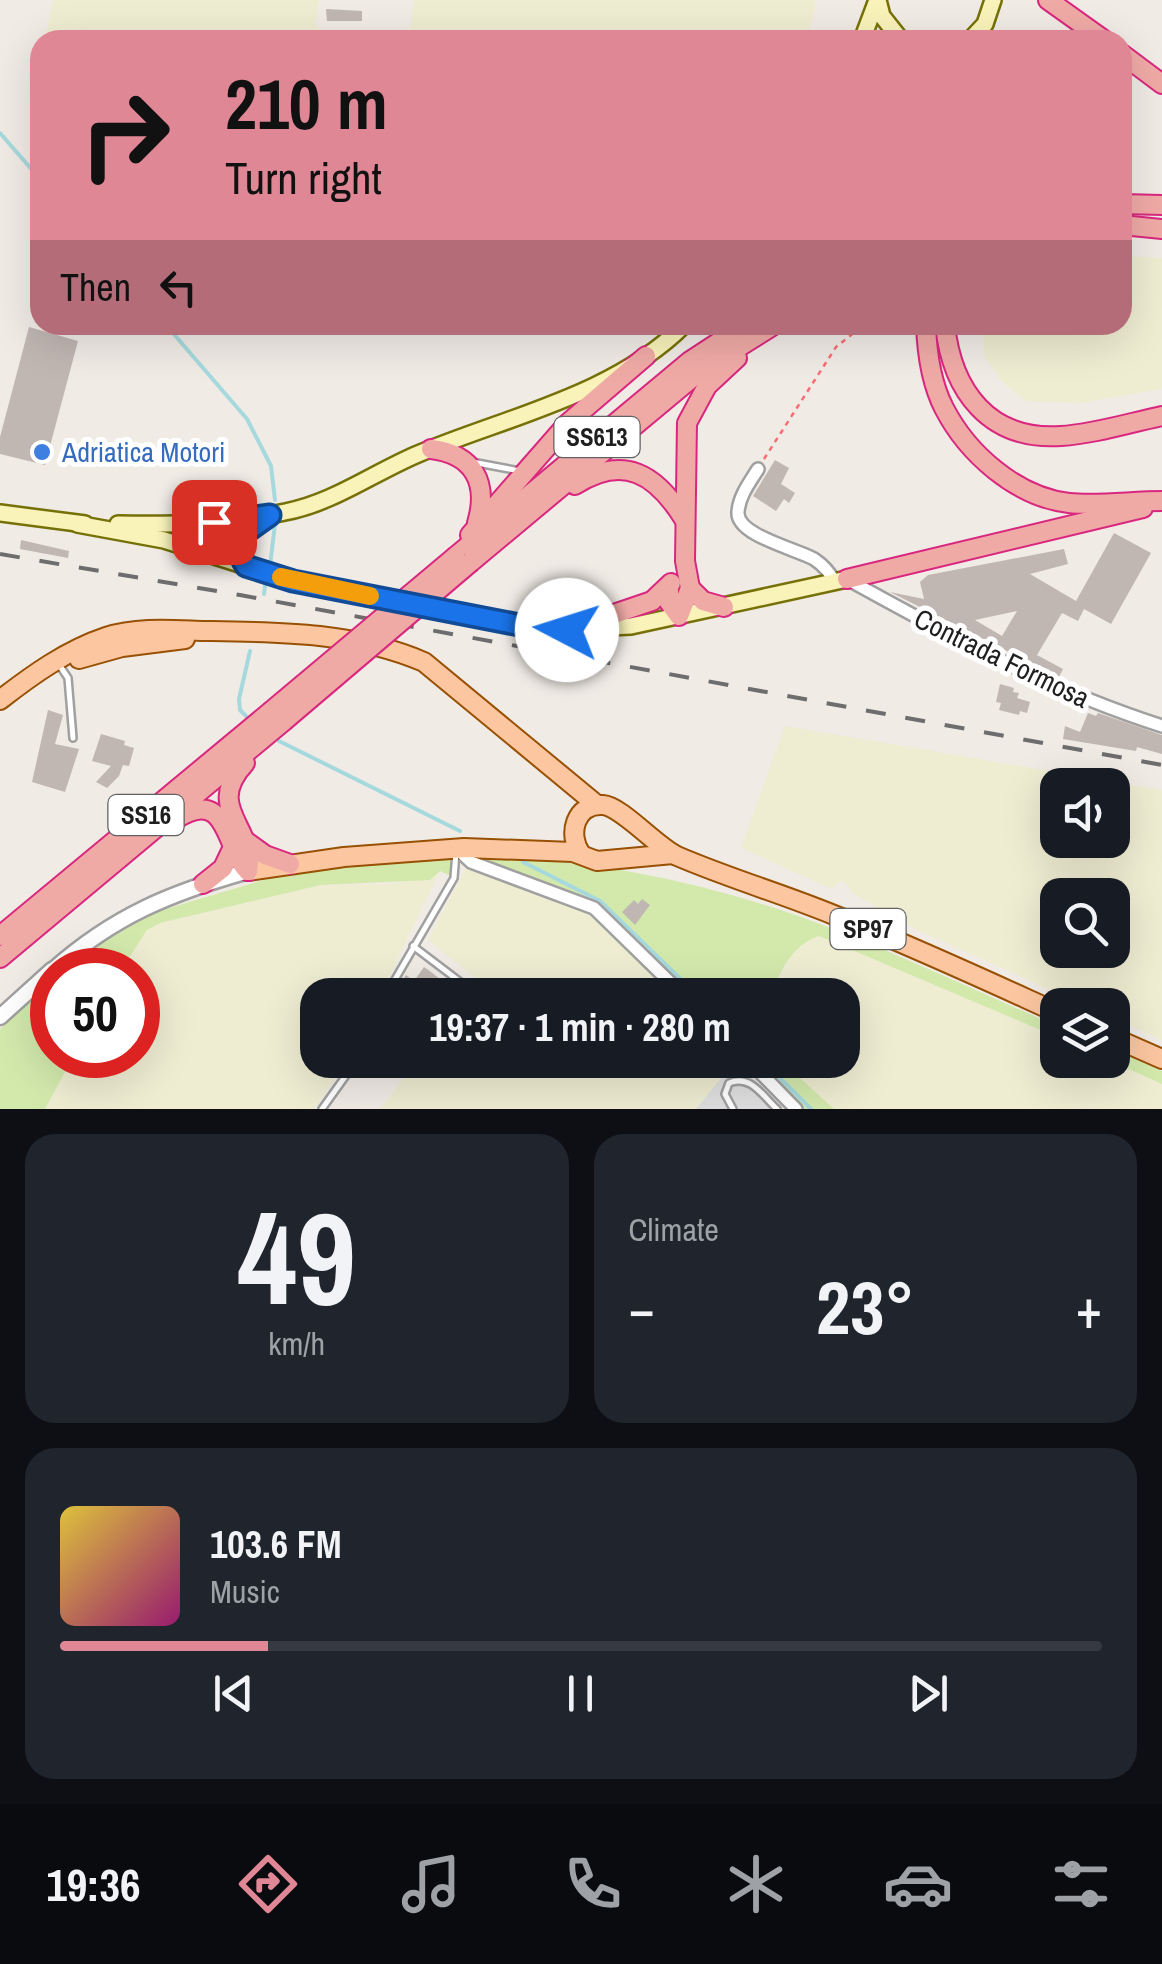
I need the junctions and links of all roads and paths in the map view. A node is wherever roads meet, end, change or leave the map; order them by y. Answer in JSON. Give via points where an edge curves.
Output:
{"nodes":[{"id":1,"x":878,"y":0,"type":"edge"},
{"id":2,"x":993,"y":0,"type":"edge"},
{"id":3,"x":1048,"y":0,"type":"edge"},
{"id":4,"x":866,"y":30,"type":"edge"},
{"id":5,"x":893,"y":30,"type":"edge"},
{"id":6,"x":979,"y":30,"type":"edge"},
{"id":7,"x":1090,"y":30,"type":"edge"},
{"id":8,"x":1132,"y":62,"type":"edge"},
{"id":9,"x":1162,"y":84,"type":"edge"},
{"id":10,"x":1132,"y":204,"type":"edge"},
{"id":11,"x":1162,"y":205,"type":"edge"},
{"id":12,"x":1132,"y":224,"type":"edge"},
{"id":13,"x":1162,"y":225,"type":"edge"},
{"id":14,"x":672,"y":335,"type":"edge"},
{"id":15,"x":717,"y":335,"type":"edge"},
{"id":16,"x":729,"y":335,"type":"edge"},
{"id":17,"x":758,"y":335,"type":"edge"},
{"id":18,"x":763,"y":335,"type":"edge"},
{"id":19,"x":852,"y":335,"type":"edge"},
{"id":20,"x":926,"y":335,"type":"edge"},
{"id":21,"x":947,"y":335,"type":"edge"},
{"id":22,"x":646,"y":356,"type":"junction"},
{"id":23,"x":1162,"y":416,"type":"edge"},
{"id":24,"x":618,"y":420,"type":"junction"},
{"id":25,"x":430,"y":449,"type":"junction"},
{"id":26,"x":467,"y":461,"type":"junction"},
{"id":27,"x":758,"y":469,"type":"joint"},
{"id":28,"x":524,"y":472,"type":"junction"},
{"id":29,"x":1162,"y":502,"type":"edge"},
{"id":30,"x":0,"y":512,"type":"edge"},
{"id":31,"x":270,"y":515,"type":"junction"},
{"id":32,"x":527,"y":515,"type":"junction"},
{"id":33,"x":684,"y":519,"type":"junction"},
{"id":34,"x":214,"y":522,"type":"junction"},
{"id":35,"x":77,"y":524,"type":"junction"},
{"id":36,"x":476,"y":526,"type":"junction"},
{"id":37,"x":200,"y":550,"type":"junction"},
{"id":38,"x":463,"y":559,"type":"junction"},
{"id":39,"x":685,"y":562,"type":"junction"},
{"id":40,"x":246,"y":566,"type":"junction"},
{"id":41,"x":841,"y":581,"type":"junction"},
{"id":42,"x":669,"y":586,"type":"junction"},
{"id":43,"x":690,"y":588,"type":"junction"},
{"id":44,"x":724,"y":607,"type":"junction"},
{"id":45,"x":679,"y":616,"type":"junction"},
{"id":46,"x":567,"y":630,"type":"junction"},
{"id":47,"x":271,"y":632,"type":"junction"},
{"id":48,"x":60,"y":666,"type":"junction"},
{"id":49,"x":0,"y":700,"type":"edge"},
{"id":50,"x":277,"y":716,"type":"junction"},
{"id":51,"x":1162,"y":726,"type":"edge"},
{"id":52,"x":73,"y":738,"type":"dead end"},
{"id":53,"x":597,"y":805,"type":"junction"},
{"id":54,"x":626,"y":820,"type":"junction"},
{"id":55,"x":573,"y":829,"type":"junction"},
{"id":56,"x":240,"y":846,"type":"junction"},
{"id":57,"x":132,"y":847,"type":"junction"},
{"id":58,"x":456,"y":848,"type":"junction"},
{"id":59,"x":533,"y":850,"type":"junction"},
{"id":60,"x":581,"y":854,"type":"junction"},
{"id":61,"x":674,"y":854,"type":"junction"},
{"id":62,"x":614,"y":858,"type":"junction"},
{"id":63,"x":290,"y":864,"type":"junction"},
{"id":64,"x":248,"y":872,"type":"junction"},
{"id":65,"x":202,"y":884,"type":"junction"},
{"id":66,"x":22,"y":917,"type":"junction"},
{"id":67,"x":0,"y":928,"type":"edge"},
{"id":68,"x":0,"y":936,"type":"edge"},
{"id":69,"x":413,"y":946,"type":"junction"},
{"id":70,"x":81,"y":948,"type":"edge"},
{"id":71,"x":0,"y":958,"type":"edge"},
{"id":72,"x":395,"y":978,"type":"edge"},
{"id":73,"x":455,"y":978,"type":"edge"},
{"id":74,"x":666,"y":978,"type":"edge"},
{"id":75,"x":30,"y":990,"type":"edge"},
{"id":76,"x":1040,"y":1005,"type":"edge"},
{"id":77,"x":0,"y":1017,"type":"edge"},
{"id":78,"x":1130,"y":1045,"type":"edge"},
{"id":79,"x":1162,"y":1060,"type":"edge"},
{"id":80,"x":344,"y":1078,"type":"edge"},
{"id":81,"x":766,"y":1078,"type":"edge"},
{"id":82,"x":322,"y":1109,"type":"edge"},
{"id":83,"x":733,"y":1109,"type":"edge"},
{"id":84,"x":777,"y":1109,"type":"edge"},
{"id":85,"x":796,"y":1109,"type":"edge"}],
"edges":[{"from":1,"to":4,"type":"main road"},
{"from":1,"to":5,"type":"main road"},
{"from":2,"to":6,"type":"main road"},
{"from":3,"to":7,"type":"highway"},
{"from":8,"to":9,"type":"highway"},
{"from":10,"to":11,"type":"highway"},
{"from":12,"to":13,"type":"highway"},
{"from":14,"to":22,"type":"main road"},
{"from":15,"to":24,"type":"lane"},
{"from":16,"to":24,"type":"highway","number":"SS613"},
{"from":17,"to":32,"type":"highway","number":"SS613","via":[[699,372]]},
{"from":18,"to":33,"type":"highway","via":[[707,386],[687,422]]},
{"from":19,"to":27,"type":"path","via":[[836,348]]},
{"from":20,"to":29,"type":"highway","via":[[942,406],[994,470],[1068,503]]},
{"from":21,"to":23,"type":"highway","via":[[966,393],[1014,431],[1062,436]]},
{"from":22,"to":25,"type":"main road","via":[[594,385]]},
{"from":22,"to":28,"type":"highway"},
{"from":24,"to":38,"type":"highway","number":"SS613"},
{"from":25,"to":26,"type":"highway"},
{"from":25,"to":31,"type":"main road","via":[[338,495]]},
{"from":26,"to":28,"type":"lane"},
{"from":26,"to":36,"type":"highway","via":[[480,486]]},
{"from":27,"to":41,"type":"street","name":"Contrada Formosa","via":[[743,494],[739,521],[816,560]]},
{"from":28,"to":36,"type":"highway"},
{"from":29,"to":41,"type":"highway"},
{"from":30,"to":35,"type":"main road"},
{"from":31,"to":34,"type":"main road"},
{"from":31,"to":37,"type":"main road"},
{"from":31,"to":40,"type":"main road","via":[[242,535]]},
{"from":32,"to":33,"type":"highway","via":[[587,478],[632,470],[654,480]]},
{"from":32,"to":38,"type":"highway","number":"SS613"},
{"from":33,"to":39,"type":"highway"},
{"from":34,"to":35,"type":"main road"},
{"from":34,"to":37,"type":"main road","via":[[194,536]]},
{"from":35,"to":37,"type":"main road"},
{"from":36,"to":38,"type":"highway"},
{"from":37,"to":40,"type":"main road"},
{"from":38,"to":50,"type":"highway","number":"SS16","bridge":true},
{"from":39,"to":42,"type":"highway"},
{"from":39,"to":43,"type":"highway"},
{"from":40,"to":46,"type":"main road","via":[[293,581]]},
{"from":41,"to":44,"type":"main road"},
{"from":41,"to":51,"type":"street","name":"Contrada Formosa","via":[[1008,666]]},
{"from":42,"to":45,"type":"highway","via":[[669,602]]},
{"from":42,"to":46,"type":"highway","via":[[652,601]]},
{"from":43,"to":44,"type":"highway"},
{"from":43,"to":45,"type":"highway"},
{"from":44,"to":45,"type":"main road"},
{"from":45,"to":46,"type":"main road"},
{"from":47,"to":48,"type":"main road","via":[[139,645]]},
{"from":47,"to":49,"type":"main road","via":[[124,632],[74,650]]},
{"from":47,"to":53,"type":"main road","via":[[394,649],[424,662]]},
{"from":48,"to":49,"type":"main road"},
{"from":48,"to":52,"type":"lane","via":[[68,678]]},
{"from":50,"to":56,"type":"highway","number":"SS16","via":[[229,788]]},
{"from":50,"to":57,"type":"highway","number":"SS16"},
{"from":50,"to":66,"type":"highway","number":"SS16"},
{"from":53,"to":54,"type":"main road","via":[[614,808]]},
{"from":53,"to":55,"type":"main road"},
{"from":54,"to":61,"type":"main road","number":"SP97"},
{"from":54,"to":62,"type":"main road","via":[[630,838]]},
{"from":55,"to":59,"type":"main road"},
{"from":55,"to":60,"type":"main road"},
{"from":56,"to":57,"type":"highway","number":"SS16","via":[[216,815],[203,810],[188,812]]},
{"from":56,"to":63,"type":"highway","number":"SS16"},
{"from":56,"to":64,"type":"highway","number":"SS16","via":[[250,856]]},
{"from":56,"to":65,"type":"highway"},
{"from":57,"to":71,"type":"highway","number":"SS16"},
{"from":58,"to":59,"type":"main road"},
{"from":58,"to":63,"type":"main road"},
{"from":58,"to":69,"type":"lane","via":[[454,878]]},
{"from":58,"to":74,"type":"street","via":[[472,862],[594,908]]},
{"from":59,"to":60,"type":"main road"},
{"from":60,"to":62,"type":"main road","via":[[597,862]]},
{"from":61,"to":62,"type":"main road","number":"SP97"},
{"from":61,"to":76,"type":"main road","number":"SP97","via":[[840,917]]},
{"from":63,"to":64,"type":"main road"},
{"from":64,"to":65,"type":"street"},
{"from":65,"to":70,"type":"street","via":[[150,902]]},
{"from":66,"to":67,"type":"highway","number":"SS16"},
{"from":66,"to":68,"type":"highway","number":"SS16"},
{"from":69,"to":72,"type":"lane"},
{"from":69,"to":73,"type":"lane"},
{"from":75,"to":77,"type":"street"},
{"from":78,"to":79,"type":"main road"},
{"from":80,"to":82,"type":"lane"},
{"from":81,"to":85,"type":"street"},
{"from":83,"to":84,"type":"lane","via":[[725,1094],[738,1079]]}]}
